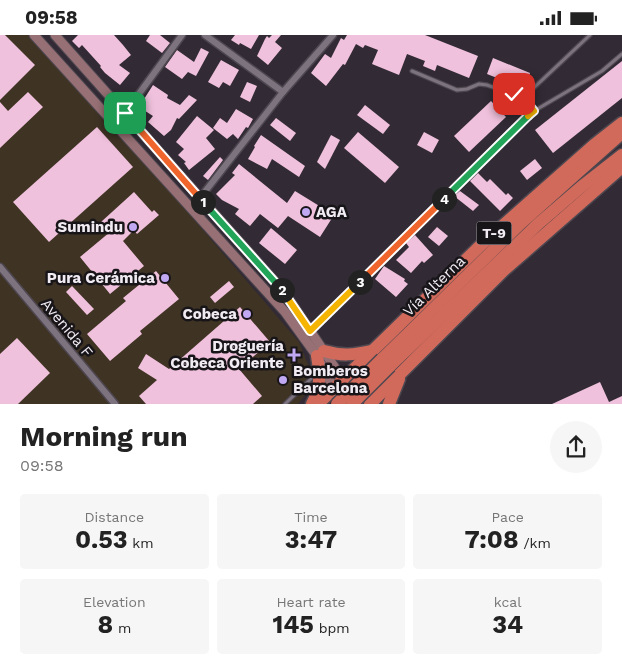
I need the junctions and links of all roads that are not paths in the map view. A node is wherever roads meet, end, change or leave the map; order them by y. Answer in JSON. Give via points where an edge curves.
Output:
{"nodes":[{"id":1,"x":34,"y":35,"type":"edge"},
{"id":2,"x":55,"y":35,"type":"edge"},
{"id":3,"x":182,"y":35,"type":"edge"},
{"id":4,"x":205,"y":35,"type":"edge"},
{"id":5,"x":333,"y":35,"type":"edge"},
{"id":6,"x":590,"y":35,"type":"edge"},
{"id":7,"x":622,"y":54,"type":"edge"},
{"id":8,"x":412,"y":71,"type":"dead end"},
{"id":9,"x":283,"y":92,"type":"junction"},
{"id":10,"x":523,"y":97,"type":"junction"},
{"id":11,"x":534,"y":111,"type":"junction"},
{"id":12,"x":125,"y":113,"type":"junction"},
{"id":13,"x":622,"y":123,"type":"edge"},
{"id":14,"x":622,"y":133,"type":"edge"},
{"id":15,"x":622,"y":155,"type":"edge"},
{"id":16,"x":622,"y":167,"type":"edge"},
{"id":17,"x":200,"y":198,"type":"junction"},
{"id":18,"x":0,"y":267,"type":"edge"},
{"id":19,"x":310,"y":331,"type":"junction"},
{"id":20,"x":320,"y":353,"type":"junction"},
{"id":21,"x":382,"y":359,"type":"junction"},
{"id":22,"x":320,"y":370,"type":"junction"},
{"id":23,"x":404,"y":370,"type":"junction"},
{"id":24,"x":338,"y":383,"type":"junction"},
{"id":25,"x":115,"y":404,"type":"edge"},
{"id":26,"x":285,"y":404,"type":"edge"},
{"id":27,"x":312,"y":404,"type":"edge"},
{"id":28,"x":318,"y":404,"type":"edge"},
{"id":29,"x":337,"y":404,"type":"edge"},
{"id":30,"x":343,"y":404,"type":"edge"},
{"id":31,"x":352,"y":404,"type":"edge"},
{"id":32,"x":357,"y":404,"type":"edge"},
{"id":33,"x":370,"y":404,"type":"edge"},
{"id":34,"x":389,"y":404,"type":"edge"}],
"edges":[{"from":1,"to":20,"type":"main road"},
{"from":2,"to":12,"type":"main road"},
{"from":3,"to":12,"type":"street"},
{"from":4,"to":9,"type":"street"},
{"from":5,"to":9,"type":"street"},
{"from":6,"to":10,"type":"lane"},
{"from":7,"to":11,"type":"lane","via":[[602,71]]},
{"from":8,"to":10,"type":"lane","via":[[457,90],[479,83]]},
{"from":9,"to":17,"type":"street"},
{"from":10,"to":11,"type":"lane"},
{"from":11,"to":19,"type":"street"},
{"from":12,"to":17,"type":"main road"},
{"from":13,"to":21,"type":"highway","number":"T-9","via":[[481,245]]},
{"from":14,"to":21,"type":"highway","name":"Vía Alterna","number":"T-9","via":[[521,223]]},
{"from":15,"to":21,"type":"highway","number":"T-9"},
{"from":16,"to":23,"type":"highway","number":"T-9","via":[[503,271]]},
{"from":17,"to":19,"type":"main road","via":[[284,292]]},
{"from":18,"to":25,"type":"street","name":"Avenida F"},
{"from":19,"to":20,"type":"main road"},
{"from":20,"to":21,"type":"highway"},
{"from":20,"to":22,"type":"highway"},
{"from":20,"to":24,"type":"main road"},
{"from":21,"to":24,"type":"highway","number":"T-9"},
{"from":21,"to":29,"type":"highway","name":"Vía Alterna","number":"T-9","bridge":true},
{"from":21,"to":31,"type":"highway","number":"T-9","bridge":true},
{"from":22,"to":26,"type":"lane"},
{"from":22,"to":27,"type":"highway"},
{"from":23,"to":33,"type":"highway","number":"T-9"},
{"from":23,"to":34,"type":"highway","number":"T-9"},
{"from":24,"to":28,"type":"highway","number":"T-9"},
{"from":24,"to":30,"type":"main road"},
{"from":24,"to":32,"type":"main road"}]}
